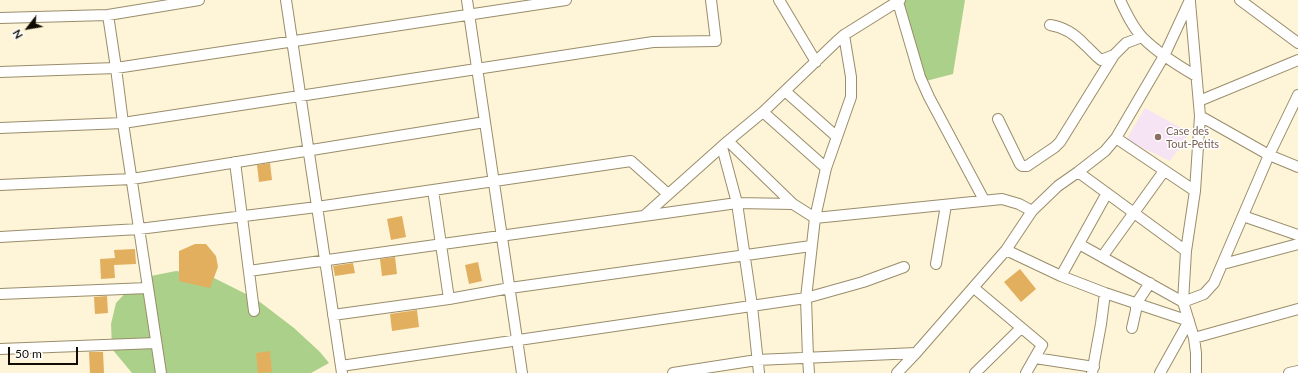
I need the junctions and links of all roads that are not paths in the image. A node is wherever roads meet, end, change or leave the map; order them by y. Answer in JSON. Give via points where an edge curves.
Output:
{"nodes":[{"id":1,"x":198,"y":0,"type":"edge"},
{"id":2,"x":286,"y":0,"type":"edge"},
{"id":3,"x":467,"y":0,"type":"edge"},
{"id":4,"x":566,"y":0,"type":"edge"},
{"id":5,"x":711,"y":0,"type":"edge"},
{"id":6,"x":779,"y":0,"type":"edge"},
{"id":7,"x":1120,"y":0,"type":"edge"},
{"id":8,"x":1190,"y":0,"type":"edge"},
{"id":9,"x":1240,"y":0,"type":"edge"},
{"id":10,"x":899,"y":1,"type":"edge"},
{"id":11,"x":108,"y":15,"type":"junction"},
{"id":12,"x":469,"y":15,"type":"junction"},
{"id":13,"x":0,"y":18,"type":"edge"},
{"id":14,"x":1050,"y":25,"type":"dead end"},
{"id":15,"x":844,"y":35,"type":"junction"},
{"id":16,"x":1142,"y":37,"type":"junction"},
{"id":17,"x":292,"y":41,"type":"junction"},
{"id":18,"x":1298,"y":43,"type":"edge"},
{"id":19,"x":1114,"y":55,"type":"junction"},
{"id":20,"x":1164,"y":56,"type":"junction"},
{"id":21,"x":1298,"y":60,"type":"edge"},
{"id":22,"x":816,"y":62,"type":"junction"},
{"id":23,"x":116,"y":68,"type":"junction"},
{"id":24,"x":477,"y":69,"type":"junction"},
{"id":25,"x":0,"y":72,"type":"edge"},
{"id":26,"x":1196,"y":76,"type":"junction"},
{"id":27,"x":785,"y":91,"type":"junction"},
{"id":28,"x":1298,"y":95,"type":"edge"},
{"id":29,"x":300,"y":96,"type":"junction"},
{"id":30,"x":1199,"y":101,"type":"junction"},
{"id":31,"x":764,"y":112,"type":"junction"},
{"id":32,"x":1200,"y":116,"type":"junction"},
{"id":33,"x":998,"y":119,"type":"dead end"},
{"id":34,"x":485,"y":122,"type":"junction"},
{"id":35,"x":123,"y":123,"type":"junction"},
{"id":36,"x":0,"y":128,"type":"edge"},
{"id":37,"x":837,"y":137,"type":"junction"},
{"id":38,"x":1116,"y":138,"type":"junction"},
{"id":39,"x":725,"y":144,"type":"junction"},
{"id":40,"x":308,"y":150,"type":"junction"},
{"id":41,"x":1269,"y":155,"type":"junction"},
{"id":42,"x":235,"y":162,"type":"junction"},
{"id":43,"x":826,"y":168,"type":"junction"},
{"id":44,"x":1298,"y":168,"type":"edge"},
{"id":45,"x":1164,"y":171,"type":"junction"},
{"id":46,"x":1078,"y":172,"type":"junction"},
{"id":47,"x":132,"y":179,"type":"junction"},
{"id":48,"x":494,"y":181,"type":"junction"},
{"id":49,"x":0,"y":185,"type":"edge"},
{"id":50,"x":433,"y":190,"type":"junction"},
{"id":51,"x":1195,"y":191,"type":"junction"},
{"id":52,"x":1107,"y":193,"type":"junction"},
{"id":53,"x":668,"y":194,"type":"junction"},
{"id":54,"x":984,"y":200,"type":"junction"},
{"id":55,"x":737,"y":203,"type":"junction"},
{"id":56,"x":793,"y":204,"type":"junction"},
{"id":57,"x":946,"y":205,"type":"junction"},
{"id":58,"x":317,"y":207,"type":"junction"},
{"id":59,"x":1032,"y":211,"type":"junction"},
{"id":60,"x":1134,"y":213,"type":"junction"},
{"id":61,"x":242,"y":216,"type":"junction"},
{"id":62,"x":643,"y":216,"type":"junction"},
{"id":63,"x":1243,"y":216,"type":"junction"},
{"id":64,"x":815,"y":218,"type":"junction"},
{"id":65,"x":140,"y":229,"type":"junction"},
{"id":66,"x":1298,"y":235,"type":"edge"},
{"id":67,"x":502,"y":236,"type":"junction"},
{"id":68,"x":0,"y":237,"type":"edge"},
{"id":69,"x":441,"y":244,"type":"junction"},
{"id":70,"x":1079,"y":244,"type":"junction"},
{"id":71,"x":1298,"y":244,"type":"edge"},
{"id":72,"x":811,"y":246,"type":"junction"},
{"id":73,"x":1006,"y":250,"type":"junction"},
{"id":74,"x":1186,"y":251,"type":"junction"},
{"id":75,"x":744,"y":255,"type":"junction"},
{"id":76,"x":1102,"y":257,"type":"junction"},
{"id":77,"x":325,"y":260,"type":"junction"},
{"id":78,"x":936,"y":264,"type":"dead end"},
{"id":79,"x":1223,"y":264,"type":"junction"},
{"id":80,"x":904,"y":267,"type":"dead end"},
{"id":81,"x":249,"y":271,"type":"junction"},
{"id":82,"x":1061,"y":276,"type":"junction"},
{"id":83,"x":1150,"y":283,"type":"junction"},
{"id":84,"x":148,"y":288,"type":"junction"},
{"id":85,"x":510,"y":288,"type":"junction"},
{"id":86,"x":974,"y":288,"type":"junction"},
{"id":87,"x":0,"y":294,"type":"edge"},
{"id":88,"x":1105,"y":294,"type":"junction"},
{"id":89,"x":806,"y":298,"type":"junction"},
{"id":90,"x":449,"y":299,"type":"junction"},
{"id":91,"x":1183,"y":302,"type":"junction"},
{"id":92,"x":1136,"y":304,"type":"junction"},
{"id":93,"x":752,"y":306,"type":"junction"},
{"id":94,"x":1298,"y":309,"type":"edge"},
{"id":95,"x":254,"y":311,"type":"dead end"},
{"id":96,"x":333,"y":315,"type":"junction"},
{"id":97,"x":1189,"y":321,"type":"junction"},
{"id":98,"x":1021,"y":328,"type":"junction"},
{"id":99,"x":1132,"y":328,"type":"dead end"},
{"id":100,"x":1194,"y":338,"type":"junction"},
{"id":101,"x":517,"y":340,"type":"junction"},
{"id":102,"x":156,"y":343,"type":"junction"},
{"id":103,"x":0,"y":349,"type":"edge"},
{"id":104,"x":916,"y":354,"type":"junction"},
{"id":105,"x":808,"y":358,"type":"junction"},
{"id":106,"x":1035,"y":358,"type":"junction"},
{"id":107,"x":757,"y":360,"type":"junction"},
{"id":108,"x":341,"y":369,"type":"edge"},
{"id":109,"x":710,"y":370,"type":"edge"},
{"id":110,"x":1093,"y":370,"type":"edge"},
{"id":111,"x":1298,"y":371,"type":"edge"},
{"id":112,"x":161,"y":373,"type":"edge"},
{"id":113,"x":522,"y":373,"type":"edge"},
{"id":114,"x":673,"y":373,"type":"edge"},
{"id":115,"x":759,"y":373,"type":"edge"},
{"id":116,"x":809,"y":373,"type":"edge"},
{"id":117,"x":897,"y":373,"type":"edge"},
{"id":118,"x":975,"y":373,"type":"edge"},
{"id":119,"x":1026,"y":373,"type":"edge"},
{"id":120,"x":1160,"y":373,"type":"edge"},
{"id":121,"x":1196,"y":373,"type":"edge"},
{"id":122,"x":1289,"y":373,"type":"edge"}],
"edges":[{"from":1,"to":11,"type":"street"},
{"from":2,"to":17,"type":"street"},
{"from":3,"to":12,"type":"street"},
{"from":4,"to":12,"type":"street"},
{"from":5,"to":24,"type":"street","via":[[716,41],[654,42]]},
{"from":6,"to":22,"type":"street"},
{"from":7,"to":16,"type":"street"},
{"from":8,"to":20,"type":"street"},
{"from":8,"to":26,"type":"street"},
{"from":9,"to":18,"type":"street"},
{"from":10,"to":15,"type":"street"},
{"from":10,"to":54,"type":"street","via":[[920,77]]},
{"from":11,"to":13,"type":"street"},
{"from":11,"to":23,"type":"street"},
{"from":12,"to":17,"type":"street"},
{"from":12,"to":24,"type":"street"},
{"from":14,"to":19,"type":"street","via":[[1072,33],[1101,60]]},
{"from":15,"to":22,"type":"street"},
{"from":15,"to":37,"type":"street","via":[[851,77],[851,97]]},
{"from":16,"to":19,"type":"street","via":[[1126,43]]},
{"from":16,"to":20,"type":"street"},
{"from":17,"to":23,"type":"street"},
{"from":17,"to":29,"type":"street"},
{"from":19,"to":33,"type":"street","via":[[1060,142],[1027,166],[1020,164]]},
{"from":20,"to":26,"type":"street"},
{"from":20,"to":38,"type":"street"},
{"from":21,"to":30,"type":"street"},
{"from":22,"to":27,"type":"street"},
{"from":23,"to":25,"type":"street"},
{"from":23,"to":35,"type":"street"},
{"from":24,"to":29,"type":"street"},
{"from":24,"to":34,"type":"street"},
{"from":26,"to":30,"type":"street"},
{"from":27,"to":31,"type":"street"},
{"from":27,"to":37,"type":"street"},
{"from":28,"to":41,"type":"street"},
{"from":29,"to":35,"type":"street"},
{"from":29,"to":40,"type":"street"},
{"from":30,"to":32,"type":"street"},
{"from":31,"to":39,"type":"street"},
{"from":31,"to":43,"type":"street"},
{"from":32,"to":41,"type":"street"},
{"from":32,"to":51,"type":"street"},
{"from":34,"to":40,"type":"street"},
{"from":34,"to":48,"type":"street"},
{"from":35,"to":36,"type":"street"},
{"from":35,"to":47,"type":"street"},
{"from":37,"to":43,"type":"street"},
{"from":38,"to":45,"type":"street"},
{"from":38,"to":46,"type":"street","via":[[1105,152]]},
{"from":39,"to":53,"type":"street"},
{"from":39,"to":55,"type":"street"},
{"from":39,"to":56,"type":"street"},
{"from":40,"to":42,"type":"street"},
{"from":40,"to":58,"type":"street"},
{"from":41,"to":44,"type":"street"},
{"from":41,"to":63,"type":"street"},
{"from":42,"to":47,"type":"street"},
{"from":42,"to":61,"type":"street"},
{"from":43,"to":64,"type":"street"},
{"from":45,"to":51,"type":"street"},
{"from":45,"to":60,"type":"street"},
{"from":46,"to":52,"type":"street"},
{"from":46,"to":59,"type":"street","via":[[1058,186]]},
{"from":47,"to":49,"type":"street"},
{"from":47,"to":65,"type":"street"},
{"from":48,"to":50,"type":"street"},
{"from":48,"to":53,"type":"street","via":[[631,161]]},
{"from":48,"to":67,"type":"street"},
{"from":50,"to":58,"type":"street"},
{"from":50,"to":69,"type":"street"},
{"from":51,"to":74,"type":"street"},
{"from":52,"to":60,"type":"street"},
{"from":52,"to":70,"type":"street"},
{"from":53,"to":62,"type":"street"},
{"from":54,"to":57,"type":"street"},
{"from":54,"to":59,"type":"street","via":[[1002,199]]},
{"from":55,"to":56,"type":"street"},
{"from":55,"to":62,"type":"street"},
{"from":55,"to":75,"type":"street"},
{"from":56,"to":64,"type":"street"},
{"from":57,"to":64,"type":"street"},
{"from":57,"to":78,"type":"street"},
{"from":58,"to":61,"type":"street"},
{"from":58,"to":77,"type":"street"},
{"from":59,"to":73,"type":"street"},
{"from":60,"to":74,"type":"street"},
{"from":60,"to":76,"type":"street"},
{"from":61,"to":65,"type":"street"},
{"from":61,"to":81,"type":"street"},
{"from":62,"to":67,"type":"street"},
{"from":63,"to":66,"type":"street"},
{"from":63,"to":79,"type":"street"},
{"from":64,"to":72,"type":"street"},
{"from":65,"to":68,"type":"street"},
{"from":65,"to":84,"type":"street"},
{"from":67,"to":69,"type":"street"},
{"from":67,"to":85,"type":"street"},
{"from":69,"to":77,"type":"street"},
{"from":69,"to":90,"type":"street"},
{"from":70,"to":76,"type":"street"},
{"from":70,"to":82,"type":"street"},
{"from":71,"to":79,"type":"street"},
{"from":72,"to":75,"type":"street"},
{"from":72,"to":89,"type":"street"},
{"from":73,"to":82,"type":"street"},
{"from":73,"to":86,"type":"street"},
{"from":74,"to":91,"type":"street"},
{"from":75,"to":85,"type":"street"},
{"from":75,"to":93,"type":"street"},
{"from":76,"to":83,"type":"street"},
{"from":77,"to":81,"type":"street"},
{"from":77,"to":96,"type":"street"},
{"from":79,"to":91,"type":"street","via":[[1214,283],[1204,294]]},
{"from":80,"to":89,"type":"street"},
{"from":81,"to":95,"type":"street"},
{"from":82,"to":88,"type":"street"},
{"from":83,"to":91,"type":"street"},
{"from":83,"to":92,"type":"street"},
{"from":84,"to":87,"type":"street"},
{"from":84,"to":102,"type":"street"},
{"from":85,"to":90,"type":"street"},
{"from":85,"to":101,"type":"street"},
{"from":86,"to":98,"type":"street"},
{"from":86,"to":104,"type":"street"},
{"from":88,"to":92,"type":"street"},
{"from":88,"to":110,"type":"street"},
{"from":89,"to":93,"type":"street"},
{"from":89,"to":105,"type":"street"},
{"from":90,"to":96,"type":"street"},
{"from":91,"to":97,"type":"street"},
{"from":92,"to":97,"type":"street"},
{"from":92,"to":99,"type":"street"},
{"from":93,"to":101,"type":"street"},
{"from":93,"to":107,"type":"street"},
{"from":94,"to":100,"type":"street"},
{"from":96,"to":108,"type":"street"},
{"from":97,"to":100,"type":"street"},
{"from":97,"to":120,"type":"street"},
{"from":98,"to":106,"type":"street","via":[[1042,345]]},
{"from":98,"to":118,"type":"street"},
{"from":100,"to":121,"type":"street"},
{"from":101,"to":108,"type":"street"},
{"from":101,"to":113,"type":"street"},
{"from":102,"to":103,"type":"street"},
{"from":102,"to":112,"type":"street"},
{"from":104,"to":105,"type":"street"},
{"from":104,"to":117,"type":"street"},
{"from":105,"to":107,"type":"street"},
{"from":105,"to":116,"type":"street"},
{"from":106,"to":110,"type":"street"},
{"from":106,"to":119,"type":"street"},
{"from":107,"to":109,"type":"street"},
{"from":107,"to":115,"type":"street"},
{"from":109,"to":114,"type":"street"},
{"from":111,"to":122,"type":"street"}]}
